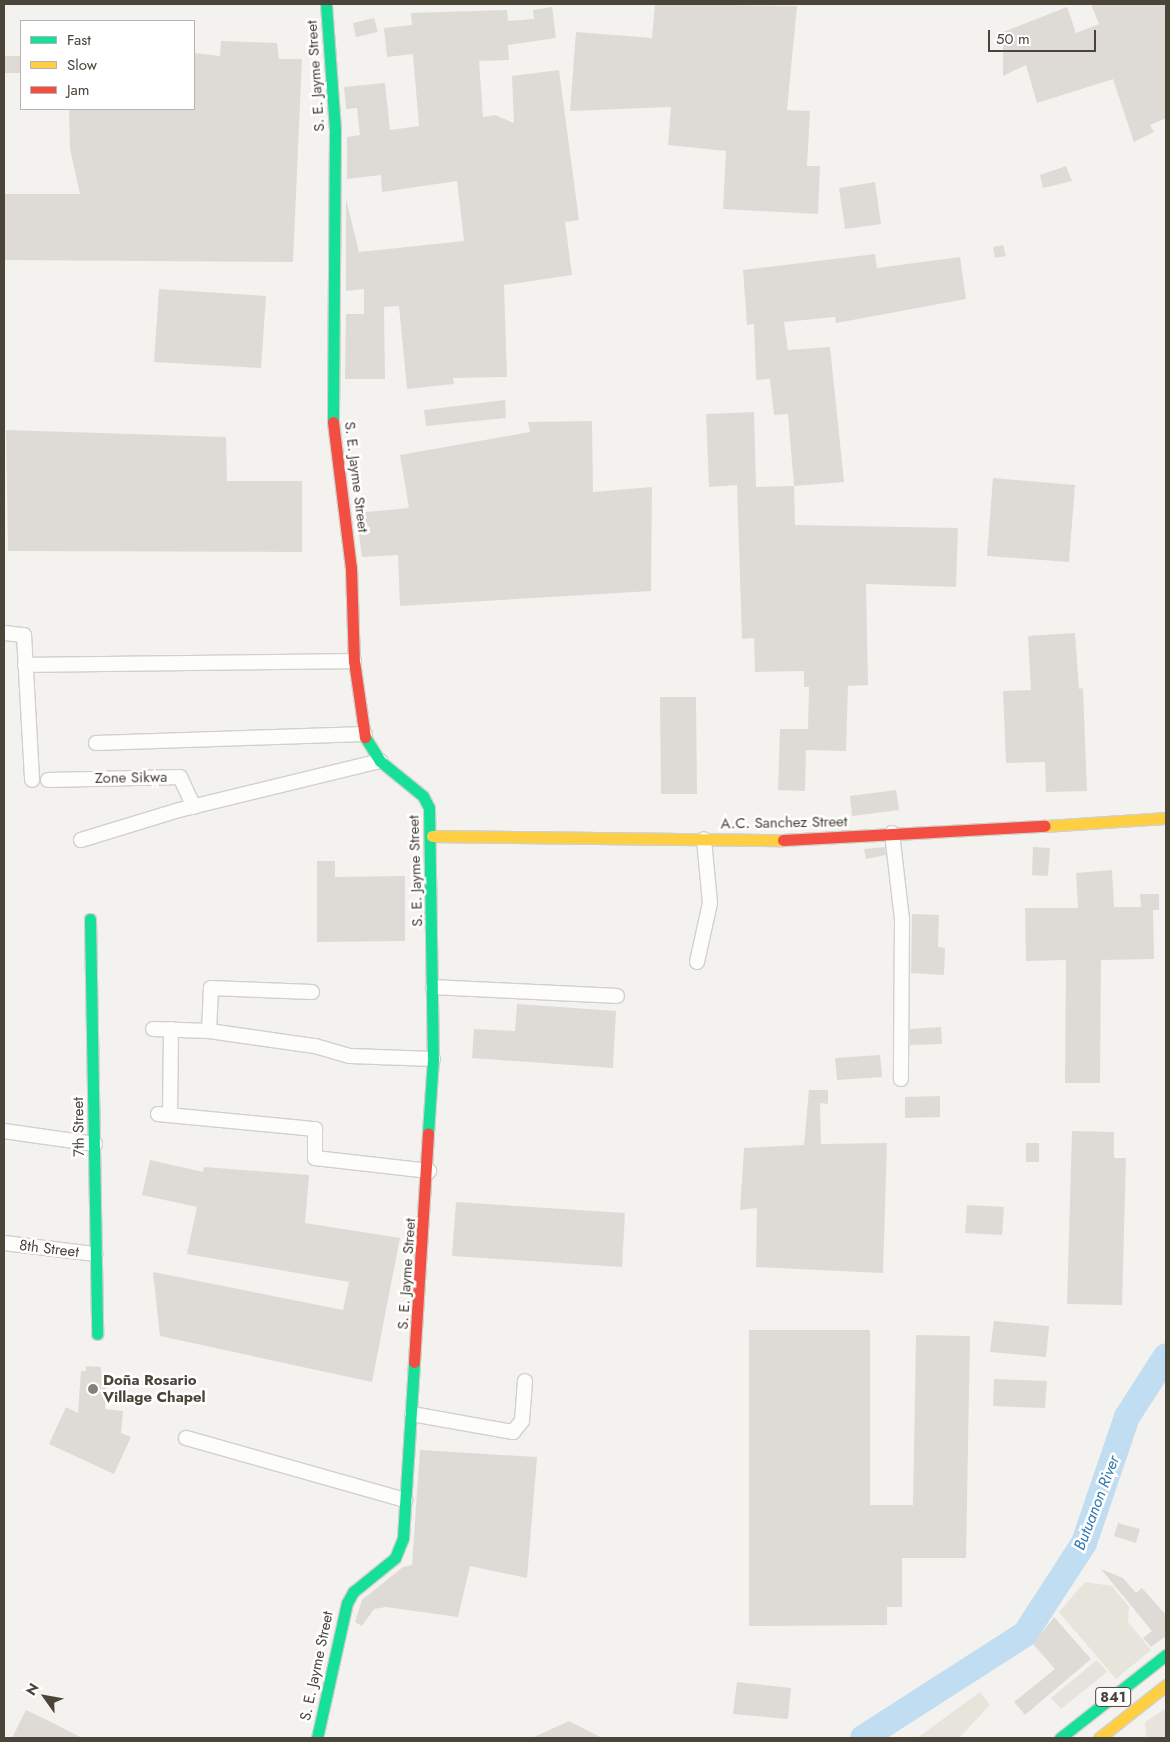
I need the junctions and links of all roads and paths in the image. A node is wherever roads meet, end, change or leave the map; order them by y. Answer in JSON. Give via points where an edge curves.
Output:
{"nodes":[{"id":1,"x":326,"y":4,"type":"edge"},
{"id":2,"x":4,"y":633,"type":"edge"},
{"id":3,"x":354,"y":661,"type":"junction"},
{"id":4,"x":25,"y":665,"type":"junction"},
{"id":5,"x":365,"y":734,"type":"junction"},
{"id":6,"x":96,"y":743,"type":"dead end"},
{"id":7,"x":380,"y":761,"type":"junction"},
{"id":8,"x":32,"y":780,"type":"dead end"},
{"id":9,"x":48,"y":780,"type":"dead end"},
{"id":10,"x":194,"y":807,"type":"junction"},
{"id":11,"x":1166,"y":818,"type":"edge"},
{"id":12,"x":892,"y":834,"type":"junction"},
{"id":13,"x":432,"y":836,"type":"junction"},
{"id":14,"x":704,"y":839,"type":"junction"},
{"id":15,"x":81,"y":840,"type":"dead end"},
{"id":16,"x":90,"y":919,"type":"dead end"},
{"id":17,"x":697,"y":962,"type":"dead end"},
{"id":18,"x":433,"y":987,"type":"junction"},
{"id":19,"x":312,"y":992,"type":"dead end"},
{"id":20,"x":617,"y":996,"type":"dead end"},
{"id":21,"x":153,"y":1029,"type":"dead end"},
{"id":22,"x":171,"y":1030,"type":"junction"},
{"id":23,"x":208,"y":1031,"type":"junction"},
{"id":24,"x":433,"y":1059,"type":"junction"},
{"id":25,"x":901,"y":1079,"type":"dead end"},
{"id":26,"x":4,"y":1131,"type":"edge"},
{"id":27,"x":95,"y":1144,"type":"junction"},
{"id":28,"x":429,"y":1171,"type":"junction"},
{"id":29,"x":4,"y":1243,"type":"edge"},
{"id":30,"x":95,"y":1254,"type":"junction"},
{"id":31,"x":97,"y":1334,"type":"dead end"},
{"id":32,"x":524,"y":1381,"type":"dead end"},
{"id":33,"x":412,"y":1414,"type":"junction"},
{"id":34,"x":186,"y":1438,"type":"dead end"},
{"id":35,"x":405,"y":1500,"type":"junction"},
{"id":36,"x":1166,"y":1655,"type":"edge"},
{"id":37,"x":1166,"y":1685,"type":"edge"},
{"id":38,"x":317,"y":1738,"type":"edge"},
{"id":39,"x":1060,"y":1738,"type":"edge"},
{"id":40,"x":1099,"y":1738,"type":"edge"}],
"edges":[{"from":1,"to":3,"type":"street","name":"S. E. Jayme Street","via":[[335,131],[333,424],[351,568]]},
{"from":2,"to":4,"type":"street","via":[[24,635]]},
{"from":3,"to":4,"type":"street"},
{"from":3,"to":5,"type":"street","name":"S. E. Jayme Street"},
{"from":4,"to":8,"type":"street"},
{"from":5,"to":6,"type":"street"},
{"from":5,"to":7,"type":"street","name":"S. E. Jayme Street"},
{"from":7,"to":10,"type":"street"},
{"from":7,"to":13,"type":"street","name":"S. E. Jayme Street","via":[[423,796]]},
{"from":9,"to":10,"type":"street","name":"Zone Sikwa","via":[[180,777]]},
{"from":10,"to":15,"type":"street"},
{"from":11,"to":12,"type":"street","name":"A.C. Sanchez Street"},
{"from":12,"to":14,"type":"street","name":"A.C. Sanchez Street","via":[[813,840]]},
{"from":12,"to":25,"type":"street","via":[[902,920]]},
{"from":13,"to":14,"type":"street","name":"A.C. Sanchez Street"},
{"from":13,"to":18,"type":"street","name":"S. E. Jayme Street"},
{"from":14,"to":17,"type":"street","via":[[710,903]]},
{"from":16,"to":27,"type":"street","name":"7th Street"},
{"from":18,"to":20,"type":"street"},
{"from":18,"to":24,"type":"street","name":"S. E. Jayme Street"},
{"from":19,"to":23,"type":"street","via":[[211,988]]},
{"from":21,"to":22,"type":"street"},
{"from":22,"to":23,"type":"street"},
{"from":22,"to":28,"type":"street","via":[[164,1114],[315,1129],[315,1158]]},
{"from":23,"to":24,"type":"street","via":[[315,1046],[350,1056]]},
{"from":24,"to":28,"type":"street","name":"S. E. Jayme Street"},
{"from":26,"to":27,"type":"street"},
{"from":27,"to":30,"type":"street","name":"7th Street"},
{"from":28,"to":33,"type":"street","name":"S. E. Jayme Street"},
{"from":29,"to":30,"type":"street","name":"8th Street"},
{"from":30,"to":31,"type":"street","name":"7th Street"},
{"from":32,"to":33,"type":"street","via":[[522,1421],[513,1432]]},
{"from":33,"to":35,"type":"street","name":"S. E. Jayme Street"},
{"from":34,"to":35,"type":"street"},
{"from":35,"to":38,"type":"street","name":"S. E. Jayme Street","via":[[398,1553],[346,1603]]},
{"from":36,"to":39,"type":"street","number":"841"},
{"from":37,"to":40,"type":"street","number":"841"}]}
